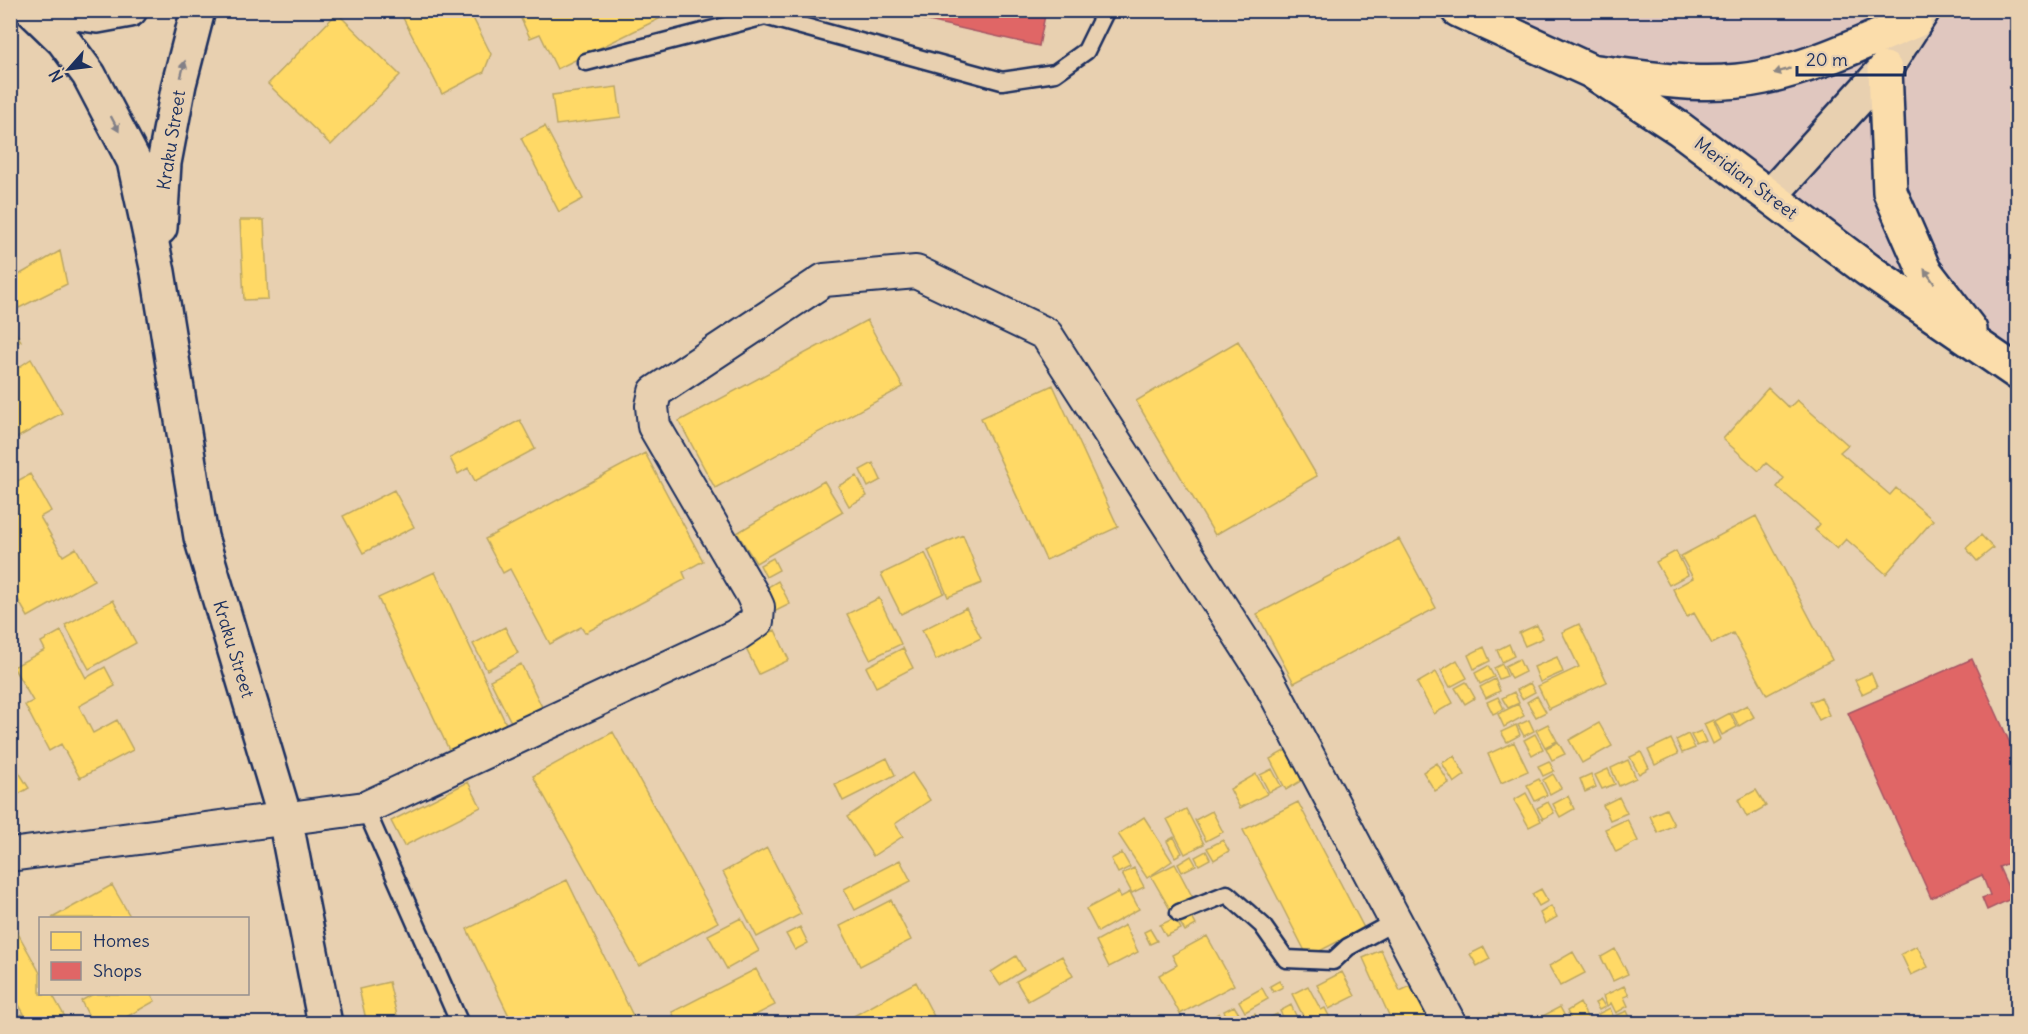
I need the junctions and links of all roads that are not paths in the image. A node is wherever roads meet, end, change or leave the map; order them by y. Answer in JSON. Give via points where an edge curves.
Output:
{"nodes":[{"id":1,"x":32,"y":10,"type":"edge"},
{"id":2,"x":53,"y":10,"type":"edge"},
{"id":3,"x":130,"y":10,"type":"edge"},
{"id":4,"x":198,"y":10,"type":"edge"},
{"id":5,"x":1106,"y":10,"type":"edge"},
{"id":6,"x":1458,"y":10,"type":"edge"},
{"id":7,"x":765,"y":13,"type":"edge"},
{"id":8,"x":1919,"y":16,"type":"edge"},
{"id":9,"x":586,"y":63,"type":"dead end"},
{"id":10,"x":1886,"y":69,"type":"junction"},
{"id":11,"x":1591,"y":71,"type":"junction"},
{"id":12,"x":1770,"y":196,"type":"junction"},
{"id":13,"x":158,"y":272,"type":"junction"},
{"id":14,"x":1990,"y":356,"type":"junction"},
{"id":15,"x":2018,"y":373,"type":"edge"},
{"id":16,"x":366,"y":808,"type":"junction"},
{"id":17,"x":285,"y":818,"type":"junction"},
{"id":18,"x":10,"y":855,"type":"edge"},
{"id":19,"x":1179,"y":913,"type":"dead end"},
{"id":20,"x":1396,"y":921,"type":"junction"},
{"id":21,"x":325,"y":1023,"type":"edge"},
{"id":22,"x":460,"y":1023,"type":"edge"},
{"id":23,"x":1450,"y":1023,"type":"edge"}],
"edges":[{"from":1,"to":13,"type":"main road","name":"Kraku Street","one_way":true,"via":[[63,40],[89,75],[134,161]]},
{"from":2,"to":3,"type":"main road","via":[[97,15]]},
{"from":13,"to":4,"type":"main road","name":"Kraku Street","one_way":true,"via":[[164,163]]},
{"from":5,"to":7,"type":"lane","via":[[1086,51],[1054,73],[1002,81]]},
{"from":6,"to":11,"type":"main road","name":"Meridian Street"},
{"from":7,"to":9,"type":"lane"},
{"from":8,"to":10,"type":"main road"},
{"from":8,"to":11,"type":"main road","one_way":true,"via":[[1810,63],[1764,77],[1677,82]]},
{"from":10,"to":12,"type":"main road"},
{"from":14,"to":10,"type":"main road","one_way":true,"via":[[1924,270],[1890,192]]},
{"from":11,"to":12,"type":"main road","name":"Meridian Street","via":[[1680,129]]},
{"from":12,"to":14,"type":"main road","name":"Meridian Street"},
{"from":13,"to":17,"type":"main road","name":"Kraku Street","via":[[201,537]]},
{"from":14,"to":15,"type":"main road","name":"Meridian Street"},
{"from":16,"to":17,"type":"street"},
{"from":16,"to":20,"type":"street","via":[[735,636],[757,621],[758,607],[753,594],[654,426],[655,392],[824,280],[916,272],[1046,334],[1267,678]]},
{"from":16,"to":22,"type":"lane"},
{"from":17,"to":18,"type":"street"},
{"from":17,"to":21,"type":"main road","name":"Kraku Street"},
{"from":19,"to":20,"type":"lane","via":[[1227,894],[1262,925],[1286,959],[1333,961],[1348,947]]},
{"from":20,"to":23,"type":"street"}]}
